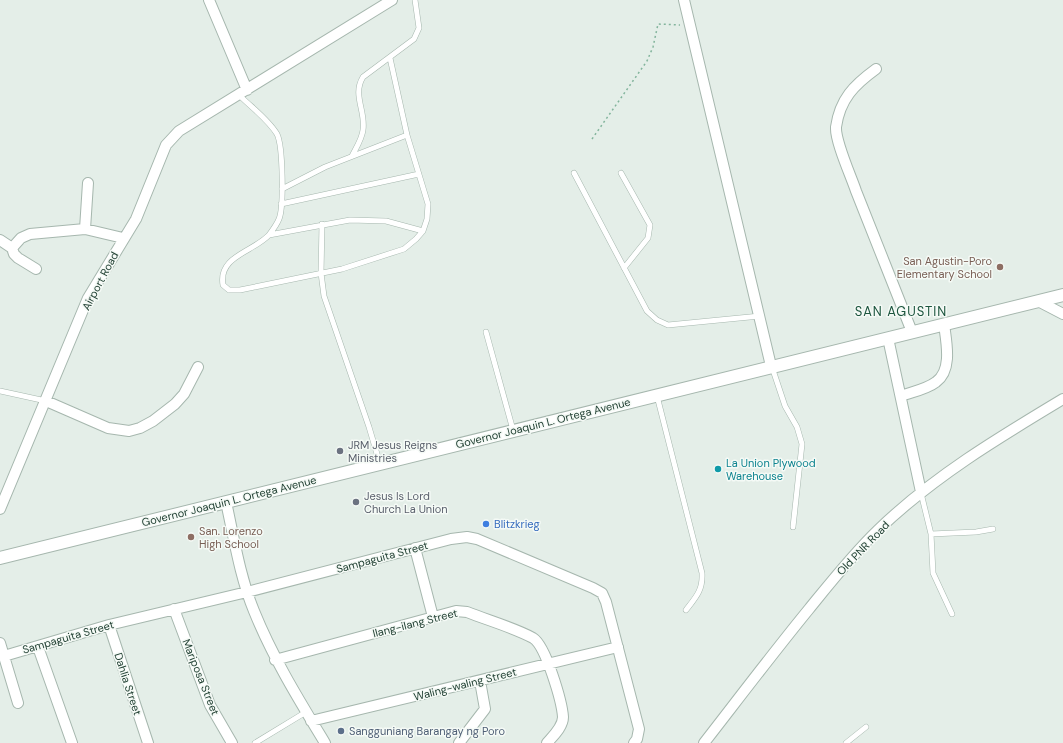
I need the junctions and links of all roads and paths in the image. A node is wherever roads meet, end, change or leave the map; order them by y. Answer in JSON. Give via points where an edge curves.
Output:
{"nodes":[{"id":1,"x":209,"y":0,"type":"edge"},
{"id":2,"x":392,"y":0,"type":"edge"},
{"id":3,"x":415,"y":0,"type":"edge"},
{"id":4,"x":684,"y":0,"type":"edge"},
{"id":5,"x":690,"y":25,"type":"junction"},
{"id":6,"x":390,"y":58,"type":"junction"},
{"id":7,"x":876,"y":69,"type":"dead end"},
{"id":8,"x":243,"y":92,"type":"junction"},
{"id":9,"x":407,"y":135,"type":"junction"},
{"id":10,"x":592,"y":139,"type":"dead end"},
{"id":11,"x":352,"y":156,"type":"junction"},
{"id":12,"x":574,"y":173,"type":"dead end"},
{"id":13,"x":621,"y":173,"type":"dead end"},
{"id":14,"x":419,"y":174,"type":"junction"},
{"id":15,"x":88,"y":183,"type":"dead end"},
{"id":16,"x":282,"y":189,"type":"junction"},
{"id":17,"x":281,"y":204,"type":"junction"},
{"id":18,"x":322,"y":224,"type":"junction"},
{"id":19,"x":85,"y":229,"type":"junction"},
{"id":20,"x":423,"y":231,"type":"junction"},
{"id":21,"x":269,"y":235,"type":"junction"},
{"id":22,"x":123,"y":238,"type":"junction"},
{"id":23,"x":0,"y":240,"type":"edge"},
{"id":24,"x":12,"y":248,"type":"junction"},
{"id":25,"x":624,"y":268,"type":"junction"},
{"id":26,"x":36,"y":269,"type":"dead end"},
{"id":27,"x":321,"y":273,"type":"junction"},
{"id":28,"x":1063,"y":295,"type":"edge"},
{"id":29,"x":1038,"y":301,"type":"junction"},
{"id":30,"x":1063,"y":314,"type":"edge"},
{"id":31,"x":760,"y":316,"type":"junction"},
{"id":32,"x":944,"y":324,"type":"junction"},
{"id":33,"x":486,"y":332,"type":"dead end"},
{"id":34,"x":912,"y":332,"type":"junction"},
{"id":35,"x":888,"y":338,"type":"junction"},
{"id":36,"x":198,"y":366,"type":"dead end"},
{"id":37,"x":771,"y":366,"type":"junction"},
{"id":38,"x":0,"y":391,"type":"edge"},
{"id":39,"x":656,"y":394,"type":"junction"},
{"id":40,"x":901,"y":396,"type":"junction"},
{"id":41,"x":1063,"y":399,"type":"edge"},
{"id":42,"x":46,"y":401,"type":"junction"},
{"id":43,"x":513,"y":430,"type":"junction"},
{"id":44,"x":380,"y":464,"type":"junction"},
{"id":45,"x":921,"y":492,"type":"junction"},
{"id":46,"x":226,"y":502,"type":"junction"},
{"id":47,"x":0,"y":509,"type":"edge"},
{"id":48,"x":793,"y":527,"type":"dead end"},
{"id":49,"x":993,"y":529,"type":"dead end"},
{"id":50,"x":931,"y":534,"type":"junction"},
{"id":51,"x":415,"y":548,"type":"junction"},
{"id":52,"x":0,"y":558,"type":"edge"},
{"id":53,"x":247,"y":592,"type":"junction"},
{"id":54,"x":174,"y":609,"type":"junction"},
{"id":55,"x":686,"y":610,"type":"dead end"},
{"id":56,"x":952,"y":614,"type":"dead end"},
{"id":57,"x":433,"y":617,"type":"junction"},
{"id":58,"x":109,"y":625,"type":"junction"},
{"id":59,"x":0,"y":643,"type":"edge"},
{"id":60,"x":38,"y":647,"type":"junction"},
{"id":61,"x":618,"y":647,"type":"junction"},
{"id":62,"x":4,"y":656,"type":"junction"},
{"id":63,"x":275,"y":660,"type":"junction"},
{"id":64,"x":550,"y":663,"type":"junction"},
{"id":65,"x":480,"y":681,"type":"junction"},
{"id":66,"x":18,"y":703,"type":"dead end"},
{"id":67,"x":309,"y":716,"type":"junction"},
{"id":68,"x":866,"y":727,"type":"dead end"},
{"id":69,"x":72,"y":743,"type":"edge"},
{"id":70,"x":148,"y":743,"type":"edge"},
{"id":71,"x":232,"y":743,"type":"edge"},
{"id":72,"x":255,"y":743,"type":"edge"},
{"id":73,"x":325,"y":743,"type":"edge"},
{"id":74,"x":459,"y":743,"type":"edge"},
{"id":75,"x":547,"y":743,"type":"edge"},
{"id":76,"x":634,"y":743,"type":"edge"},
{"id":77,"x":704,"y":743,"type":"edge"},
{"id":78,"x":846,"y":743,"type":"edge"}],
"edges":[{"from":1,"to":8,"type":"street"},
{"from":2,"to":8,"type":"street","name":"Airport Road"},
{"from":3,"to":6,"type":"lane","via":[[419,28],[417,34]]},
{"from":4,"to":5,"type":"street"},
{"from":5,"to":10,"type":"path","via":[[658,24],[647,61]]},
{"from":5,"to":31,"type":"street"},
{"from":6,"to":9,"type":"lane"},
{"from":6,"to":11,"type":"lane","via":[[363,77],[359,84],[363,130]]},
{"from":7,"to":34,"type":"street","via":[[847,94],[839,112],[836,129],[845,161]]},
{"from":8,"to":16,"type":"lane","via":[[278,136],[281,144]]},
{"from":8,"to":22,"type":"street","name":"Airport Road","via":[[179,131],[172,138],[160,157],[136,219]]},
{"from":9,"to":11,"type":"lane"},
{"from":9,"to":14,"type":"lane"},
{"from":11,"to":16,"type":"lane"},
{"from":12,"to":25,"type":"lane"},
{"from":13,"to":25,"type":"lane","via":[[650,225],[648,238]]},
{"from":14,"to":17,"type":"lane"},
{"from":14,"to":20,"type":"lane","via":[[428,204]]},
{"from":15,"to":19,"type":"street"},
{"from":16,"to":17,"type":"lane"},
{"from":17,"to":21,"type":"lane","via":[[279,218]]},
{"from":18,"to":20,"type":"lane","via":[[370,220]]},
{"from":18,"to":21,"type":"lane"},
{"from":18,"to":27,"type":"lane"},
{"from":19,"to":22,"type":"street"},
{"from":19,"to":24,"type":"street","via":[[30,234],[21,238]]},
{"from":20,"to":27,"type":"lane","via":[[404,249]]},
{"from":21,"to":27,"type":"lane","via":[[231,260],[222,277],[223,285],[229,290]]},
{"from":22,"to":42,"type":"street","name":"Airport Road","via":[[88,298]]},
{"from":23,"to":24,"type":"street"},
{"from":24,"to":26,"type":"street","via":[[18,258]]},
{"from":25,"to":31,"type":"lane","via":[[647,311],[656,320],[668,325]]},
{"from":27,"to":44,"type":"lane","via":[[324,296]]},
{"from":28,"to":29,"type":"street","name":"Governor Joaquin L. Ortega Avenue"},
{"from":29,"to":30,"type":"street"},
{"from":29,"to":32,"type":"street","name":"Governor Joaquin L. Ortega Avenue"},
{"from":31,"to":37,"type":"street"},
{"from":32,"to":34,"type":"street","name":"Governor Joaquin L. Ortega Avenue"},
{"from":32,"to":40,"type":"street","via":[[947,359],[941,376],[936,382]]},
{"from":33,"to":43,"type":"lane"},
{"from":34,"to":35,"type":"street","name":"Governor Joaquin L. Ortega Avenue"},
{"from":35,"to":37,"type":"street","name":"Governor Joaquin L. Ortega Avenue"},
{"from":35,"to":40,"type":"street"},
{"from":36,"to":42,"type":"street","via":[[184,394],[175,404],[153,421],[129,431],[108,428]]},
{"from":37,"to":39,"type":"street","name":"Governor Joaquin L. Ortega Avenue"},
{"from":37,"to":48,"type":"lane","via":[[784,406],[797,427],[802,444]]},
{"from":38,"to":42,"type":"lane"},
{"from":39,"to":43,"type":"street","name":"Governor Joaquin L. Ortega Avenue"},
{"from":39,"to":55,"type":"lane","via":[[702,573],[703,584],[700,592]]},
{"from":40,"to":45,"type":"street"},
{"from":41,"to":45,"type":"street","name":"Old PNR Road","via":[[1003,435]]},
{"from":42,"to":47,"type":"street","name":"Airport Road"},
{"from":43,"to":44,"type":"street","name":"Governor Joaquin L. Ortega Avenue"},
{"from":44,"to":46,"type":"street","name":"Governor Joaquin L. Ortega Avenue"},
{"from":45,"to":50,"type":"lane"},
{"from":45,"to":77,"type":"street","name":"Old PNR Road","via":[[846,563]]},
{"from":46,"to":52,"type":"street","name":"Governor Joaquin L. Ortega Avenue"},
{"from":46,"to":53,"type":"street"},
{"from":49,"to":50,"type":"lane"},
{"from":50,"to":56,"type":"lane","via":[[933,573]]},
{"from":51,"to":53,"type":"street","name":"Sampaguita Street"},
{"from":51,"to":57,"type":"street"},
{"from":51,"to":61,"type":"street","name":"Sampaguita Street","via":[[452,539],[477,539],[593,588],[602,593],[606,602]]},
{"from":53,"to":54,"type":"street","name":"Sampaguita Street"},
{"from":53,"to":63,"type":"street"},
{"from":54,"to":58,"type":"street","name":"Sampaguita Street"},
{"from":54,"to":71,"type":"street","name":"Mariposa Street","via":[[210,705]]},
{"from":57,"to":63,"type":"street","name":"Ilang-ilang Street"},
{"from":57,"to":64,"type":"street","name":"Ilang-ilang Street","via":[[456,611],[467,612],[533,638]]},
{"from":58,"to":60,"type":"street","name":"Sampaguita Street"},
{"from":58,"to":70,"type":"street","name":"Dahlia Street"},
{"from":59,"to":62,"type":"street"},
{"from":60,"to":62,"type":"street","name":"Sampaguita Street"},
{"from":60,"to":69,"type":"street"},
{"from":61,"to":64,"type":"street","name":"Waling-waling Street"},
{"from":61,"to":76,"type":"street","name":"Sampaguita Street","via":[[639,729]]},
{"from":62,"to":66,"type":"street"},
{"from":63,"to":67,"type":"street"},
{"from":64,"to":65,"type":"street","name":"Waling-waling Street"},
{"from":64,"to":75,"type":"street","name":"Ilang-ilang Street","via":[[563,717],[559,728]]},
{"from":65,"to":67,"type":"street","name":"Waling-waling Street"},
{"from":65,"to":74,"type":"street","via":[[485,709]]},
{"from":67,"to":72,"type":"lane"},
{"from":67,"to":73,"type":"street"},
{"from":68,"to":78,"type":"lane"}]}
